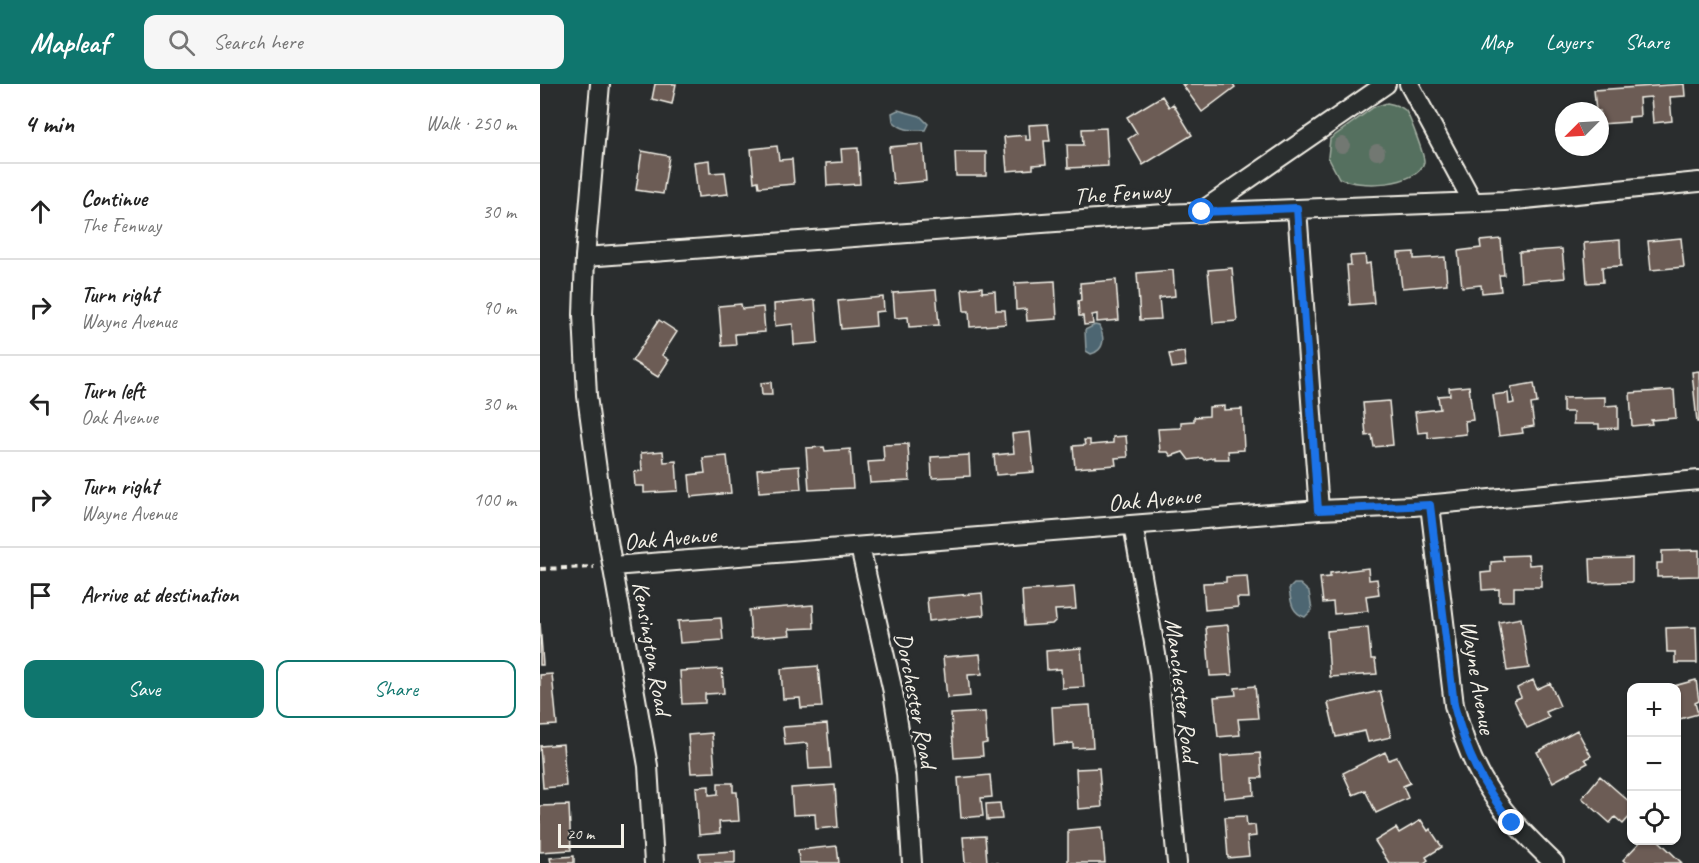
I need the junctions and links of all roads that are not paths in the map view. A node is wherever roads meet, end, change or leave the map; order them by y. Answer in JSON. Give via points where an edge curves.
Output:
{"nodes":[{"id":1,"x":600,"y":84,"type":"edge"},
{"id":2,"x":1386,"y":84,"type":"edge"},
{"id":3,"x":1409,"y":84,"type":"edge"},
{"id":4,"x":1699,"y":182,"type":"edge"},
{"id":5,"x":1473,"y":202,"type":"junction"},
{"id":6,"x":1297,"y":208,"type":"junction"},
{"id":7,"x":1202,"y":212,"type":"junction"},
{"id":8,"x":585,"y":256,"type":"junction"},
{"id":9,"x":1699,"y":480,"type":"edge"},
{"id":10,"x":1430,"y":505,"type":"junction"},
{"id":11,"x":1318,"y":510,"type":"junction"},
{"id":12,"x":1133,"y":525,"type":"junction"},
{"id":13,"x":860,"y":547,"type":"junction"},
{"id":14,"x":613,"y":566,"type":"junction"},
{"id":15,"x":654,"y":863,"type":"edge"},
{"id":16,"x":912,"y":863,"type":"edge"},
{"id":17,"x":1177,"y":863,"type":"edge"},
{"id":18,"x":1554,"y":863,"type":"edge"}],
"edges":[{"from":1,"to":8,"type":"street","name":"Kensington Road"},
{"from":2,"to":7,"type":"street"},
{"from":3,"to":5,"type":"street"},
{"from":4,"to":5,"type":"street","name":"The Fenway"},
{"from":5,"to":6,"type":"street","name":"The Fenway"},
{"from":6,"to":7,"type":"street","name":"The Fenway"},
{"from":6,"to":11,"type":"street"},
{"from":7,"to":8,"type":"street","name":"The Fenway"},
{"from":8,"to":14,"type":"street","name":"Kensington Road","via":[[587,396]]},
{"from":9,"to":10,"type":"street","name":"Oak Avenue"},
{"from":10,"to":11,"type":"street","name":"Oak Avenue"},
{"from":10,"to":18,"type":"street","name":"Wayne Avenue","via":[[1454,705],[1462,738],[1491,797]]},
{"from":11,"to":12,"type":"street","name":"Oak Avenue"},
{"from":12,"to":13,"type":"street","name":"Oak Avenue"},
{"from":12,"to":17,"type":"street","name":"Manchester Road","via":[[1159,671]]},
{"from":13,"to":14,"type":"street","name":"Oak Avenue"},
{"from":13,"to":16,"type":"street","name":"Dorchester Road","via":[[893,692],[906,774]]},
{"from":14,"to":15,"type":"street","name":"Kensington Road","via":[[648,766]]}]}
